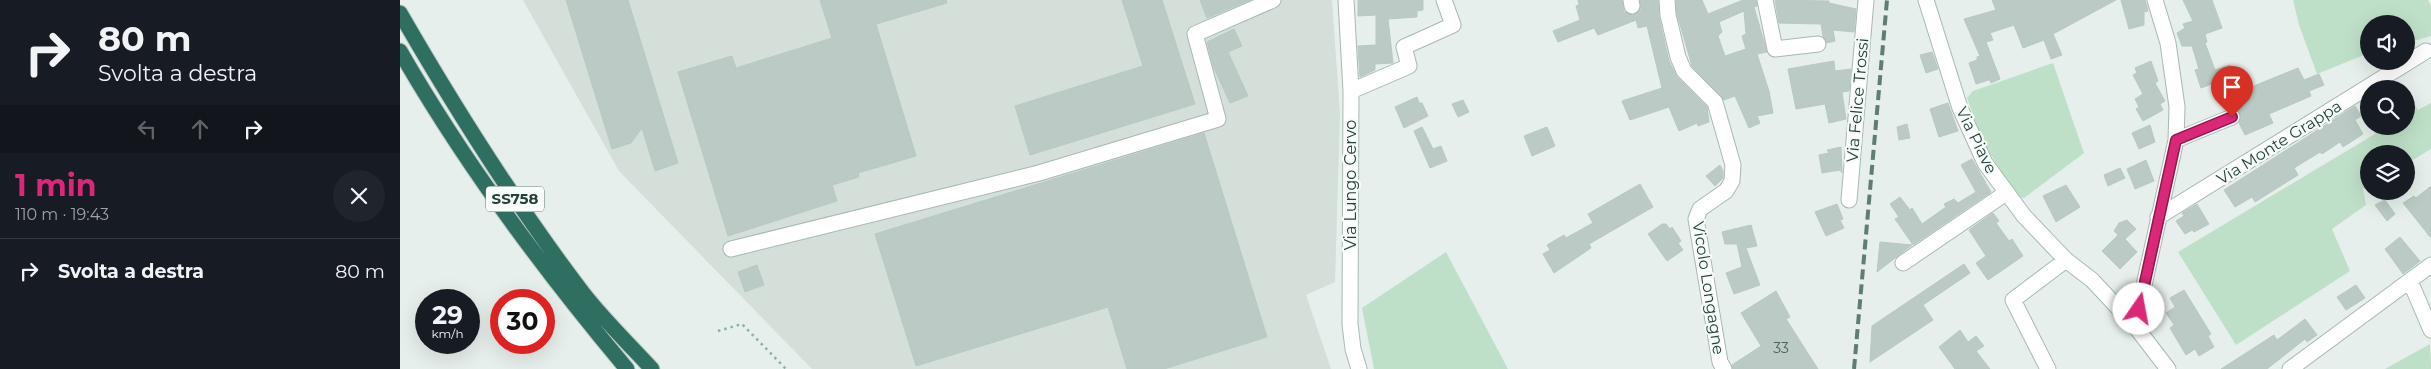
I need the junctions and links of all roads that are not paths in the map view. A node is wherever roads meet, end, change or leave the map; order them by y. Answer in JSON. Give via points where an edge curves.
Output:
{"nodes":[{"id":1,"x":1273,"y":0,"type":"edge"},
{"id":2,"x":1346,"y":0,"type":"edge"},
{"id":3,"x":1444,"y":0,"type":"edge"},
{"id":4,"x":1667,"y":0,"type":"edge"},
{"id":5,"x":1765,"y":0,"type":"edge"},
{"id":6,"x":1866,"y":0,"type":"edge"},
{"id":7,"x":1926,"y":0,"type":"edge"},
{"id":8,"x":2156,"y":0,"type":"edge"},
{"id":9,"x":400,"y":13,"type":"edge"},
{"id":10,"x":1818,"y":44,"type":"dead end"},
{"id":11,"x":400,"y":51,"type":"edge"},
{"id":12,"x":2426,"y":51,"type":"dead end"},
{"id":13,"x":1351,"y":91,"type":"junction"},
{"id":14,"x":2232,"y":117,"type":"dead end"},
{"id":15,"x":2176,"y":140,"type":"junction"},
{"id":16,"x":2006,"y":193,"type":"junction"},
{"id":17,"x":1849,"y":200,"type":"dead end"},
{"id":18,"x":2158,"y":217,"type":"junction"},
{"id":19,"x":731,"y":249,"type":"dead end"},
{"id":20,"x":2066,"y":260,"type":"junction"},
{"id":21,"x":1903,"y":263,"type":"dead end"},
{"id":22,"x":2431,"y":265,"type":"edge"},
{"id":23,"x":2410,"y":281,"type":"junction"},
{"id":24,"x":2135,"y":326,"type":"junction"},
{"id":25,"x":2431,"y":330,"type":"edge"},
{"id":26,"x":627,"y":369,"type":"edge"},
{"id":27,"x":652,"y":369,"type":"edge"},
{"id":28,"x":1359,"y":369,"type":"edge"},
{"id":29,"x":1724,"y":369,"type":"edge"},
{"id":30,"x":2048,"y":369,"type":"edge"},
{"id":31,"x":2168,"y":369,"type":"edge"},
{"id":32,"x":2290,"y":369,"type":"edge"}],
"edges":[{"from":1,"to":19,"type":"street","via":[[1195,34],[1218,119],[1039,173]]},
{"from":2,"to":13,"type":"street","name":"Via Lungo Cervo"},
{"from":3,"to":13,"type":"street","via":[[1454,25],[1404,47],[1409,66]]},
{"from":4,"to":29,"type":"street","name":"Vicolo Longagne","via":[[1678,56],[1684,71],[1716,102],[1733,165],[1732,181],[1726,191],[1700,209],[1696,219],[1720,362]]},
{"from":5,"to":10,"type":"street","via":[[1775,49]]},
{"from":6,"to":17,"type":"street","name":"Via Felice Trossi"},
{"from":7,"to":16,"type":"street","name":"Via Piave","via":[[1960,108],[1985,163]]},
{"from":8,"to":15,"type":"street","via":[[2168,43],[2177,107]]},
{"from":9,"to":27,"type":"highway","number":"SS758","via":[[511,194],[584,294]]},
{"from":11,"to":26,"type":"highway","number":"SS758","via":[[486,188],[568,299]]},
{"from":12,"to":18,"type":"street","name":"Via Monte Grappa"},
{"from":13,"to":28,"type":"street","name":"Via Lungo Cervo","via":[[1350,324]]},
{"from":14,"to":15,"type":"street"},
{"from":15,"to":18,"type":"street"},
{"from":16,"to":20,"type":"street","name":"Via Piave"},
{"from":16,"to":21,"type":"street"},
{"from":18,"to":24,"type":"street"},
{"from":20,"to":24,"type":"street","name":"Via Piave","via":[[2092,280]]},
{"from":20,"to":30,"type":"street","via":[[2013,300]]},
{"from":22,"to":23,"type":"street"},
{"from":23,"to":25,"type":"street"},
{"from":23,"to":32,"type":"street"},
{"from":24,"to":31,"type":"street","name":"Via Piave"}]}
